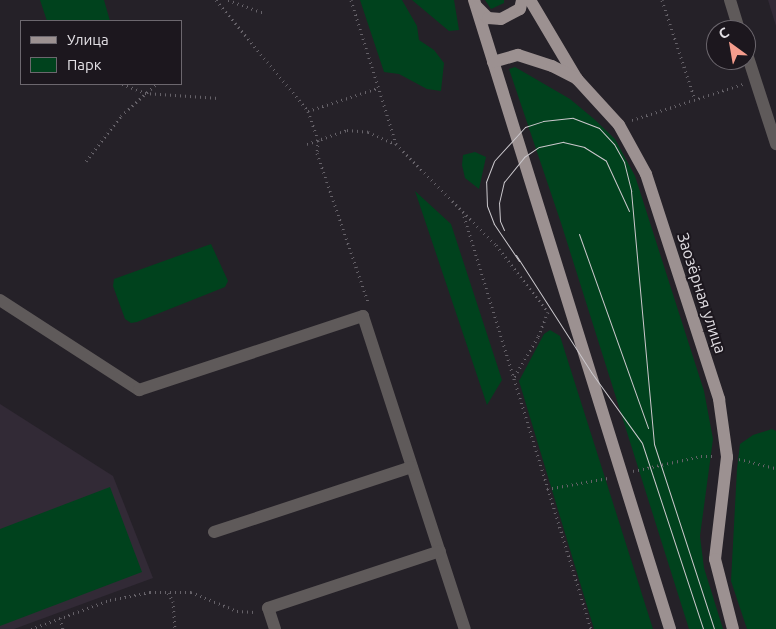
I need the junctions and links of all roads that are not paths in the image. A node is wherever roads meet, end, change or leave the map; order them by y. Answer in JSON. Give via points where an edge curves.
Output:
{"nodes":[{"id":1,"x":522,"y":0,"type":"edge"},
{"id":2,"x":530,"y":0,"type":"edge"},
{"id":3,"x":730,"y":0,"type":"edge"},
{"id":4,"x":475,"y":2,"type":"edge"},
{"id":5,"x":736,"y":20,"type":"edge"},
{"id":6,"x":493,"y":62,"type":"junction"},
{"id":7,"x":753,"y":70,"type":"edge"},
{"id":8,"x":578,"y":79,"type":"junction"},
{"id":9,"x":776,"y":144,"type":"edge"},
{"id":10,"x":0,"y":300,"type":"edge"},
{"id":11,"x":412,"y":467,"type":"junction"},
{"id":12,"x":214,"y":532,"type":"dead end"},
{"id":13,"x":440,"y":551,"type":"junction"},
{"id":14,"x":275,"y":629,"type":"edge"},
{"id":15,"x":465,"y":629,"type":"edge"},
{"id":16,"x":670,"y":629,"type":"edge"},
{"id":17,"x":733,"y":629,"type":"edge"}],
"edges":[{"from":1,"to":4,"type":"main road","via":[[520,9],[512,15],[495,20],[488,18]]},
{"from":2,"to":8,"type":"main road","name":"Заозёрная улица"},
{"from":3,"to":5,"type":"lane"},
{"from":4,"to":6,"type":"main road"},
{"from":6,"to":8,"type":"main road","via":[[508,56],[525,57]]},
{"from":6,"to":16,"type":"main road"},
{"from":7,"to":9,"type":"lane"},
{"from":8,"to":17,"type":"main road","name":"Заозёрная улица","via":[[619,125],[646,174],[716,390],[727,457],[715,559]]},
{"from":10,"to":11,"type":"lane","via":[[139,390],[363,316]]},
{"from":11,"to":12,"type":"lane"},
{"from":11,"to":13,"type":"lane"},
{"from":13,"to":14,"type":"lane","via":[[268,608]]},
{"from":13,"to":15,"type":"lane"}]}
